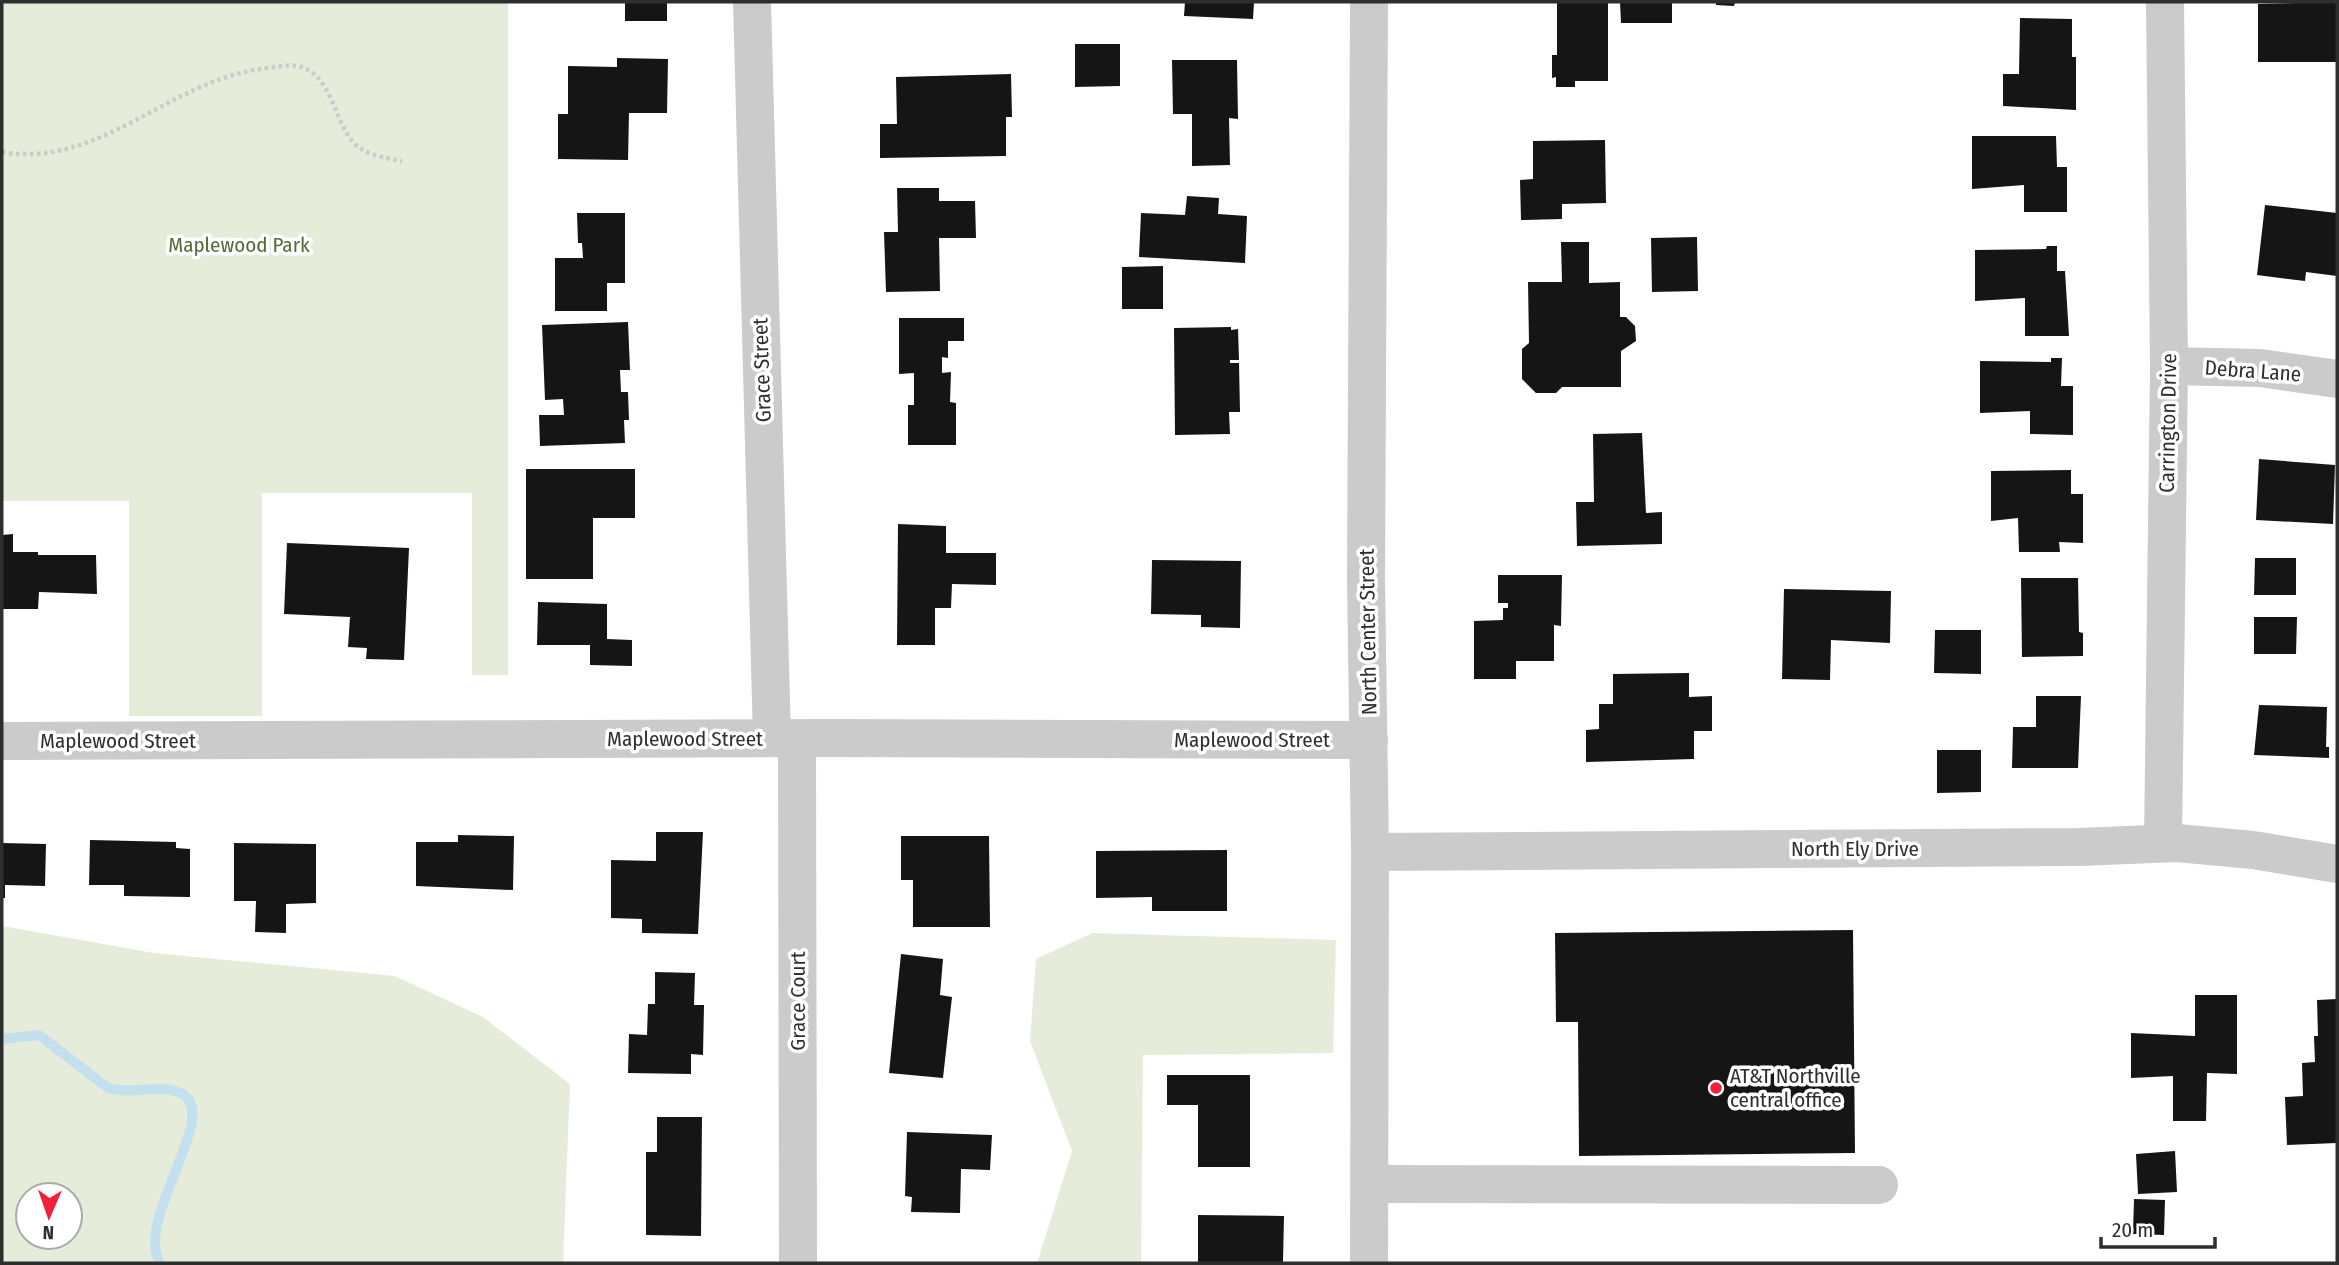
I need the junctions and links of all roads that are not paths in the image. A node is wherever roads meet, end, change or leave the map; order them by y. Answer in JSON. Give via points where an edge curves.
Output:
{"nodes":[{"id":1,"x":752,"y":2,"type":"edge"},
{"id":2,"x":1370,"y":2,"type":"edge"},
{"id":3,"x":2165,"y":2,"type":"edge"},
{"id":4,"x":2169,"y":366,"type":"junction"},
{"id":5,"x":2337,"y":379,"type":"edge"},
{"id":6,"x":785,"y":738,"type":"junction"},
{"id":7,"x":1369,"y":740,"type":"junction"},
{"id":8,"x":2,"y":741,"type":"edge"},
{"id":9,"x":2163,"y":844,"type":"junction"},
{"id":10,"x":1370,"y":852,"type":"junction"},
{"id":11,"x":2337,"y":864,"type":"edge"},
{"id":12,"x":1370,"y":1184,"type":"junction"},
{"id":13,"x":1879,"y":1185,"type":"dead end"},
{"id":14,"x":798,"y":1263,"type":"edge"},
{"id":15,"x":1370,"y":1263,"type":"edge"}],
"edges":[{"from":1,"to":6,"type":"street","name":"Grace Street"},
{"from":2,"to":7,"type":"street","name":"North Center Street"},
{"from":3,"to":4,"type":"street","name":"Carrington Drive"},
{"from":4,"to":5,"type":"street","name":"Debra Lane","via":[[2260,368]]},
{"from":4,"to":9,"type":"street","name":"Carrington Drive"},
{"from":6,"to":7,"type":"street","name":"Maplewood Street"},
{"from":6,"to":8,"type":"street","name":"Maplewood Street"},
{"from":6,"to":14,"type":"street","name":"Grace Court"},
{"from":7,"to":10,"type":"street","name":"North Center Street"},
{"from":9,"to":10,"type":"street","name":"North Ely Drive"},
{"from":9,"to":11,"type":"street","name":"North Ely Drive","via":[[2253,850]]},
{"from":10,"to":12,"type":"street","name":"North Center Street"},
{"from":12,"to":13,"type":"street"},
{"from":12,"to":15,"type":"street","name":"North Center Street"}]}
